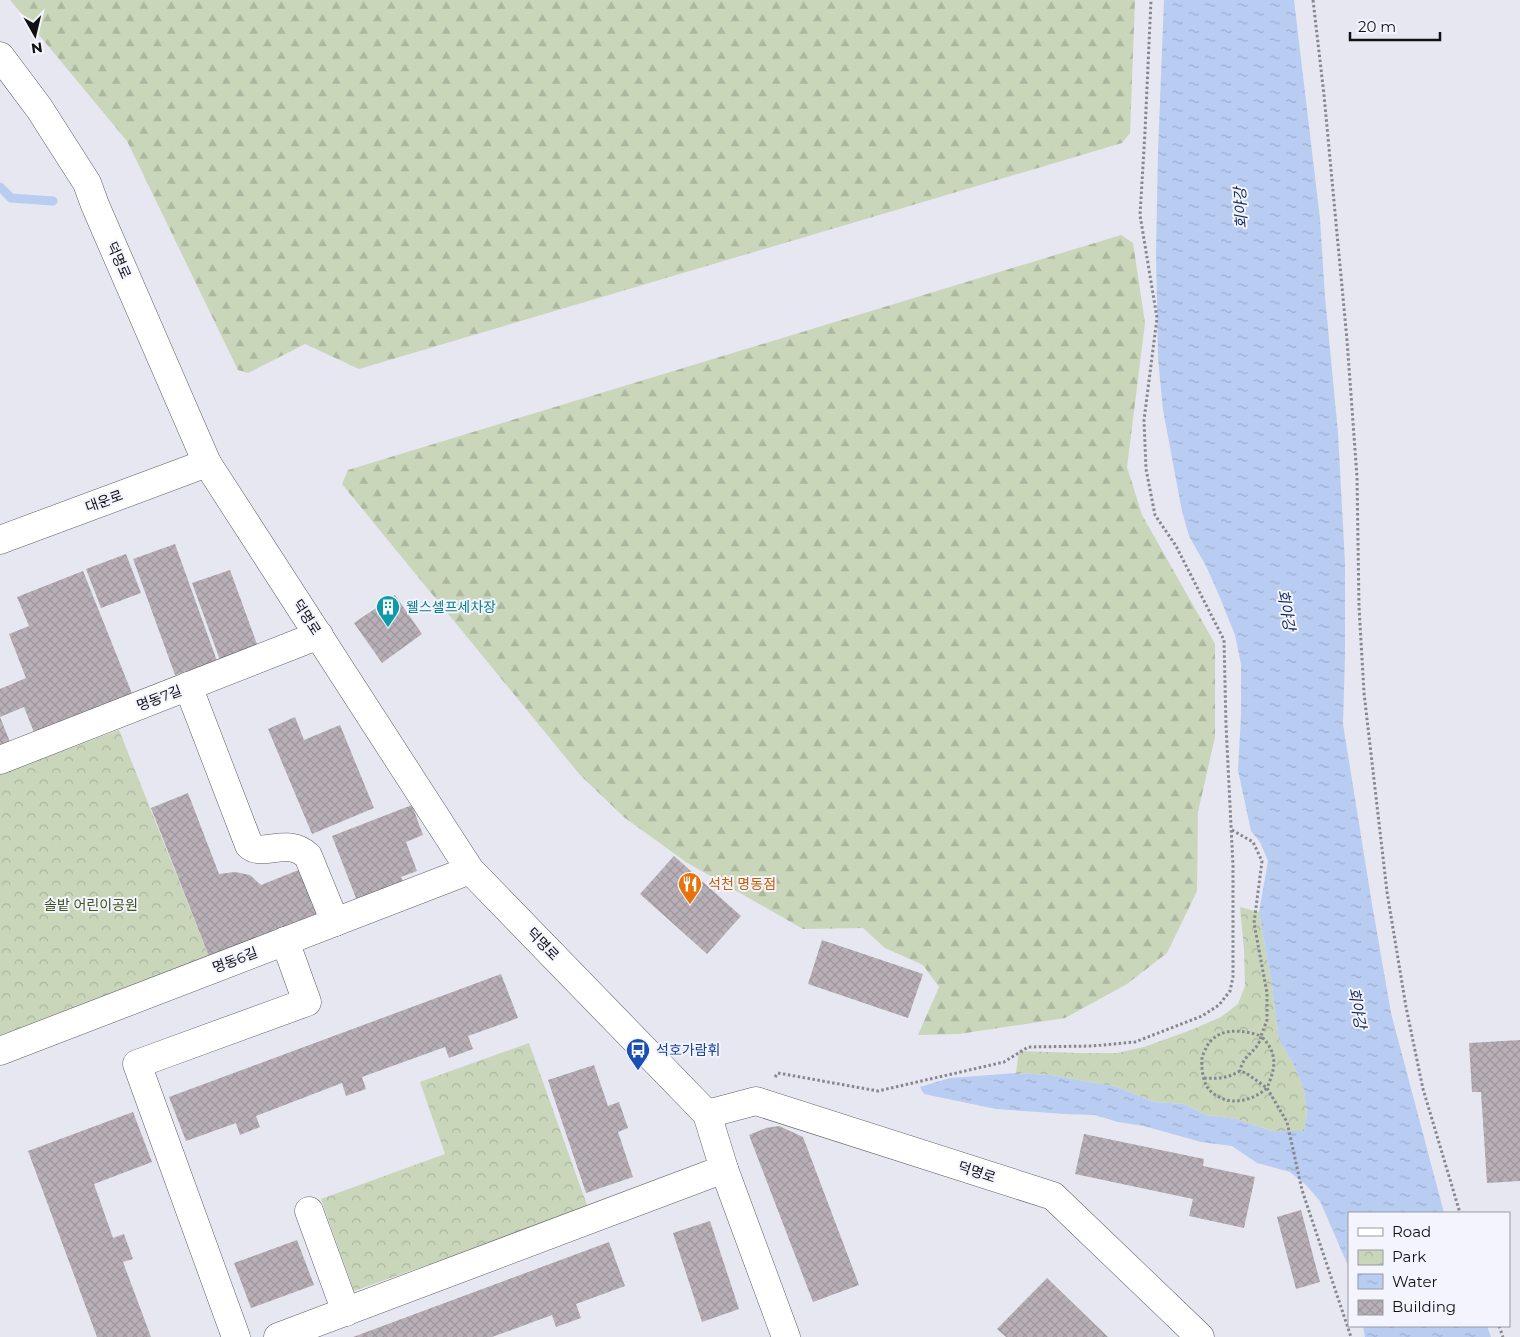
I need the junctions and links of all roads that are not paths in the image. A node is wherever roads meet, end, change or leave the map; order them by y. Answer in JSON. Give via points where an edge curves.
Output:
{"nodes":[{"id":1,"x":0,"y":56,"type":"edge"},
{"id":2,"x":208,"y":463,"type":"junction"},
{"id":3,"x":0,"y":540,"type":"edge"},
{"id":4,"x":318,"y":635,"type":"junction"},
{"id":5,"x":188,"y":686,"type":"junction"},
{"id":6,"x":0,"y":760,"type":"edge"},
{"id":7,"x":470,"y":870,"type":"junction"},
{"id":8,"x":334,"y":922,"type":"junction"},
{"id":9,"x":285,"y":941,"type":"junction"},
{"id":10,"x":0,"y":1051,"type":"edge"},
{"id":11,"x":707,"y":1114,"type":"junction"},
{"id":12,"x":724,"y":1169,"type":"junction"},
{"id":13,"x":309,"y":1210,"type":"dead end"},
{"id":14,"x":346,"y":1312,"type":"junction"},
{"id":15,"x":236,"y":1337,"type":"edge"},
{"id":16,"x":278,"y":1337,"type":"edge"},
{"id":17,"x":786,"y":1337,"type":"edge"},
{"id":18,"x":1200,"y":1337,"type":"edge"}],
"edges":[{"from":1,"to":2,"type":"street","name":"덕명로","via":[[39,108],[87,183]]},
{"from":2,"to":3,"type":"street","name":"대운로"},
{"from":2,"to":4,"type":"street","name":"덕명로"},
{"from":4,"to":5,"type":"street","name":"명동7길"},
{"from":4,"to":7,"type":"street","name":"덕명로"},
{"from":5,"to":6,"type":"street","name":"명동7길"},
{"from":5,"to":8,"type":"street","via":[[249,845],[257,849],[286,846],[301,849],[308,856]]},
{"from":7,"to":8,"type":"street","name":"명동6길"},
{"from":7,"to":11,"type":"street","name":"덕명로"},
{"from":8,"to":9,"type":"street","name":"명동6길"},
{"from":9,"to":10,"type":"street","name":"명동6길"},
{"from":9,"to":15,"type":"street","via":[[308,1002],[137,1064]]},
{"from":11,"to":12,"type":"street","name":"덕명로"},
{"from":11,"to":18,"type":"street","name":"덕명로","via":[[756,1101],[1054,1196]]},
{"from":12,"to":14,"type":"street"},
{"from":12,"to":17,"type":"street","name":"덕명로"},
{"from":13,"to":14,"type":"street"},
{"from":14,"to":16,"type":"street"}]}
